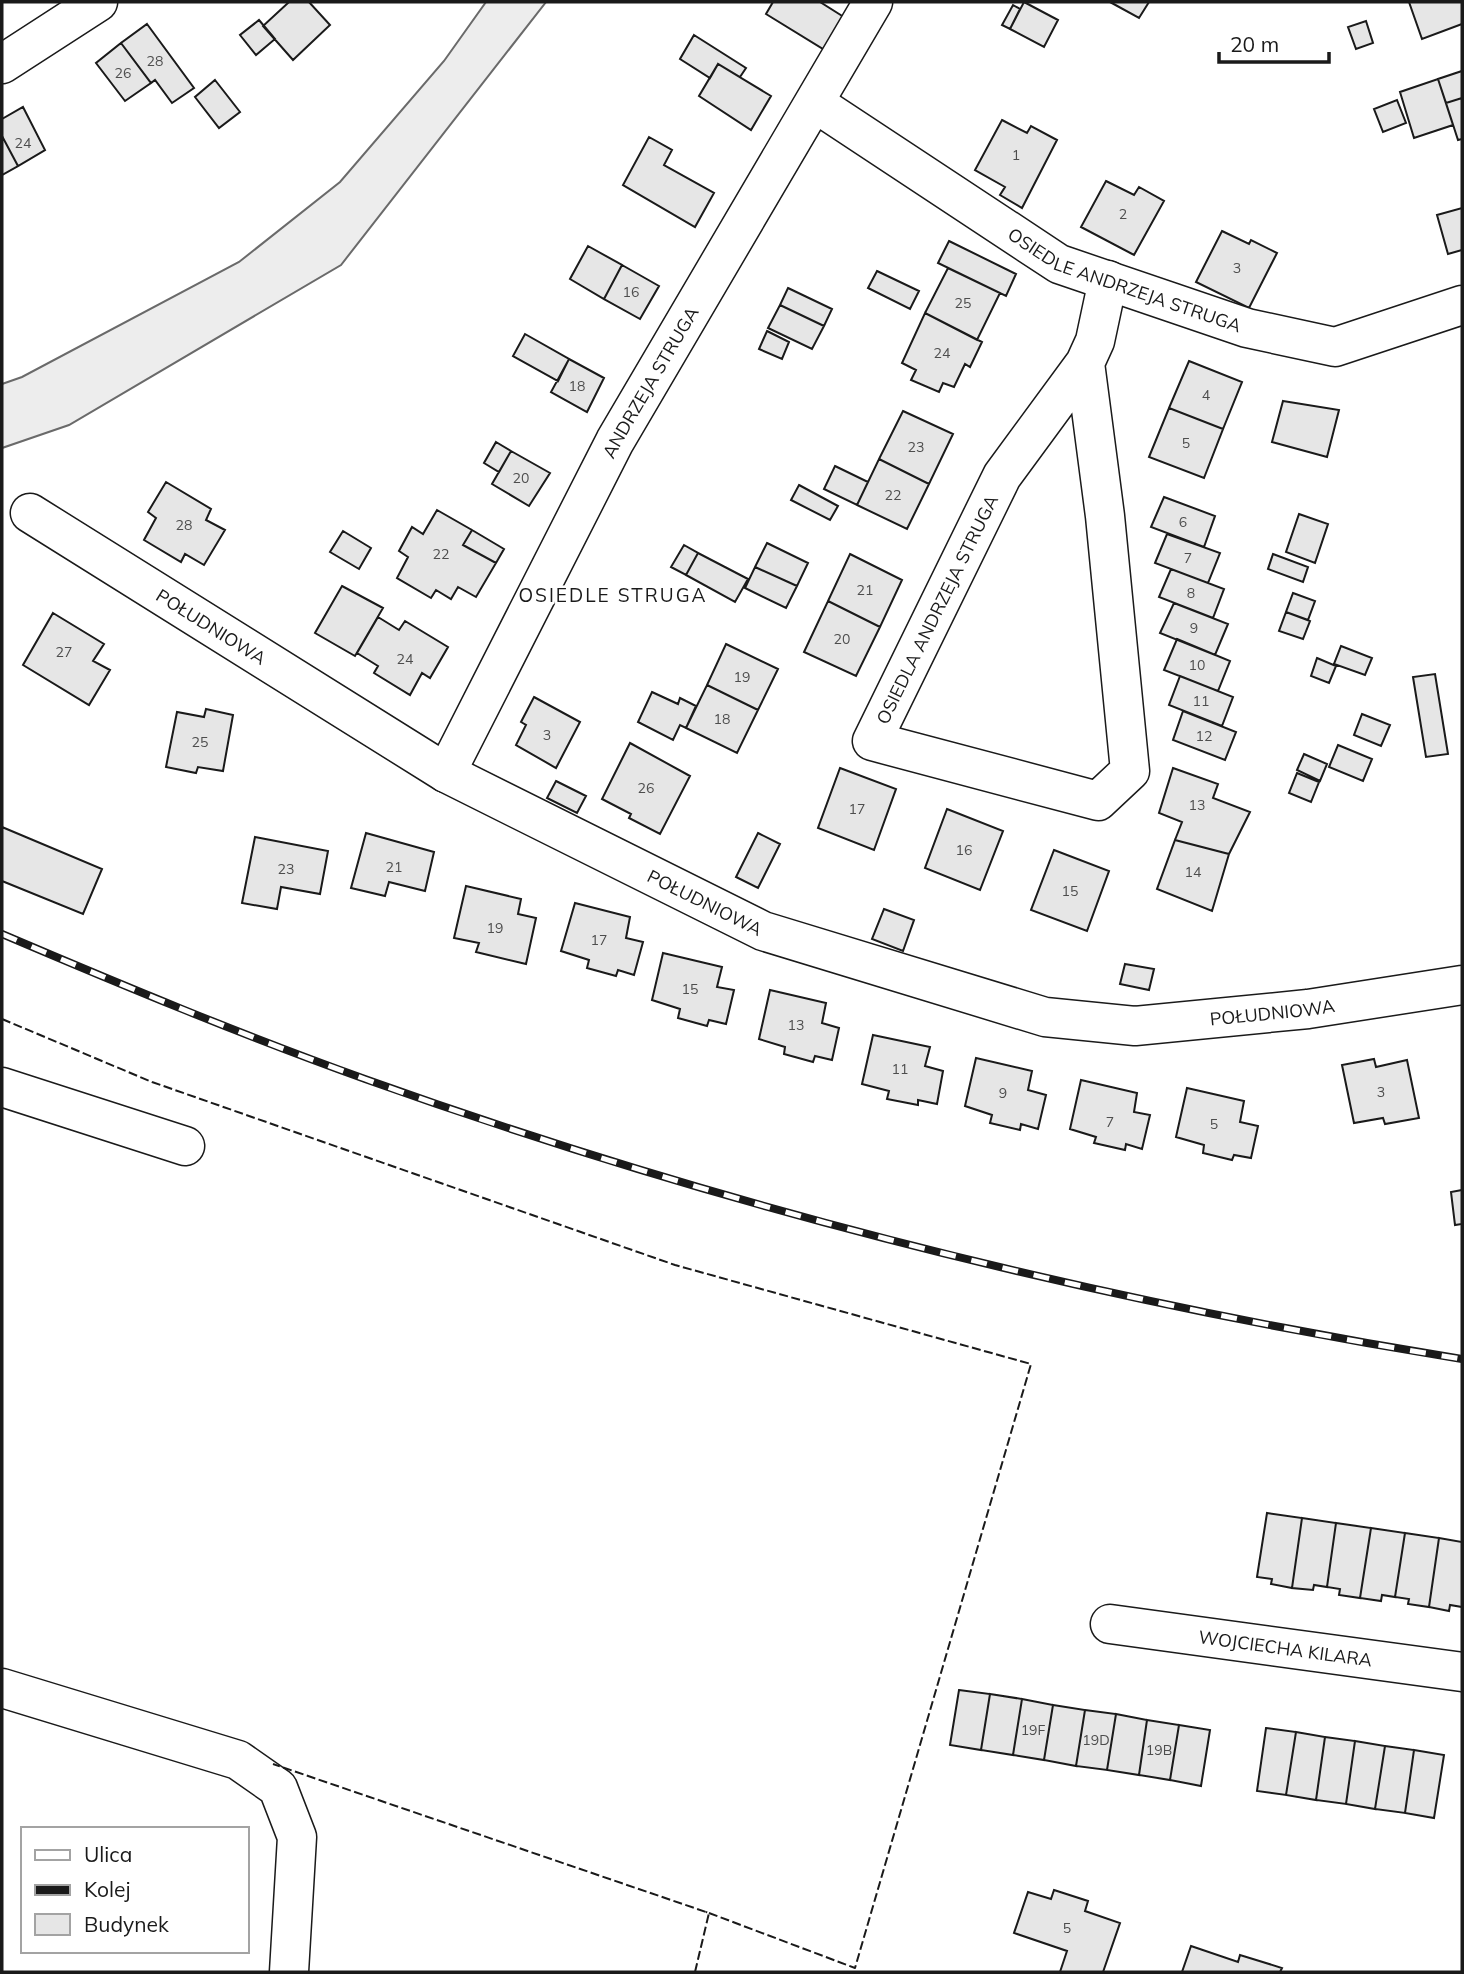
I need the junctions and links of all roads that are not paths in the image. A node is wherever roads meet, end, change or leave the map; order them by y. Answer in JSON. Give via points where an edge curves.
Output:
{"nodes":[{"id":1,"x":98,"y":2,"type":"edge"},
{"id":2,"x":873,"y":2,"type":"edge"},
{"id":3,"x":2,"y":64,"type":"edge"},
{"id":4,"x":815,"y":103,"type":"junction"},
{"id":5,"x":1108,"y":280,"type":"junction"},
{"id":6,"x":1462,"y":304,"type":"edge"},
{"id":7,"x":1085,"y":363,"type":"junction"},
{"id":8,"x":30,"y":513,"type":"dead end"},
{"id":9,"x":446,"y":773,"type":"junction"},
{"id":10,"x":1462,"y":985,"type":"edge"},
{"id":11,"x":2,"y":1087,"type":"edge"},
{"id":12,"x":185,"y":1146,"type":"dead end"},
{"id":13,"x":1110,"y":1624,"type":"dead end"},
{"id":14,"x":1462,"y":1672,"type":"edge"},
{"id":15,"x":2,"y":1688,"type":"edge"},
{"id":16,"x":289,"y":1972,"type":"edge"}],
"edges":[{"from":1,"to":3,"type":"street"},
{"from":2,"to":4,"type":"street","name":"ANDRZEJA STRUGA"},
{"from":4,"to":5,"type":"street","name":"OSIEDLE ANDRZEJA STRUGA","via":[[1059,264]]},
{"from":4,"to":9,"type":"street","name":"ANDRZEJA STRUGA","via":[[615,441]]},
{"from":5,"to":6,"type":"street","name":"OSIEDLE ANDRZEJA STRUGA","via":[[1247,328],[1335,347]]},
{"from":5,"to":7,"type":"street","name":"OSIEDLA ANDRZEJA STRUGA","via":[[1095,341]]},
{"from":7,"to":7,"type":"street","name":"OSIEDLA ANDRZEJA STRUGA","via":[[1002,476],[872,741],[1098,801],[1130,771]]},
{"from":8,"to":9,"type":"street","name":"POŁUDNIOWA"},
{"from":9,"to":10,"type":"street","name":"POŁUDNIOWA","via":[[764,931],[1045,1017],[1135,1026],[1308,1009]]},
{"from":11,"to":12,"type":"street"},
{"from":13,"to":14,"type":"street","name":"WOJCIECHA KILARA"},
{"from":15,"to":16,"type":"street","via":[[238,1760],[278,1788],[297,1837]]}]}
